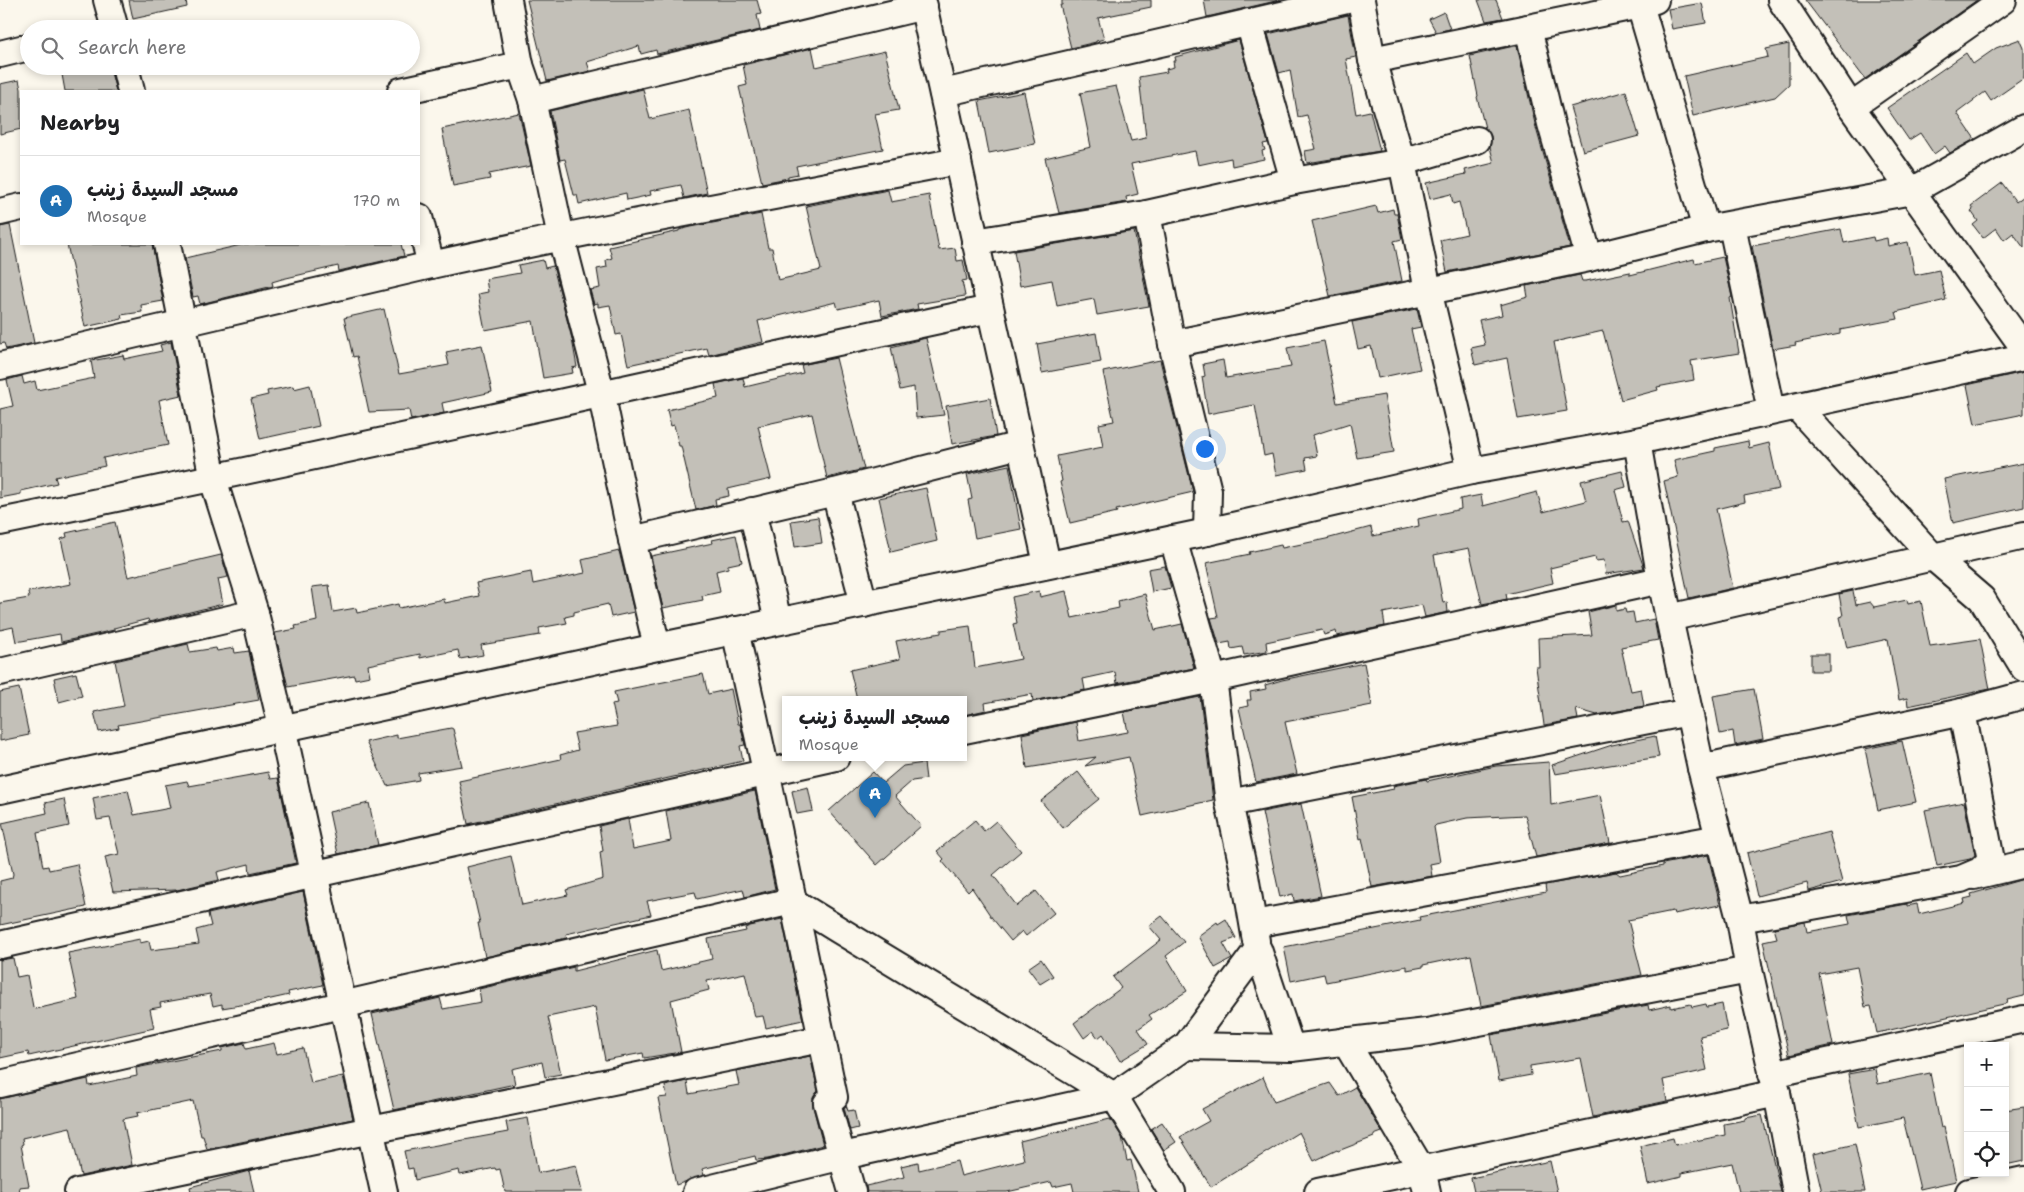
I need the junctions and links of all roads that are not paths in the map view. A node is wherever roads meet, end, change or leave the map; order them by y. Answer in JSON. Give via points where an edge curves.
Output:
{"nodes":[{"id":1,"x":107,"y":0,"type":"edge"},
{"id":2,"x":508,"y":0,"type":"edge"},
{"id":3,"x":1347,"y":0,"type":"edge"},
{"id":4,"x":1361,"y":0,"type":"edge"},
{"id":5,"x":1781,"y":0,"type":"edge"},
{"id":6,"x":2003,"y":0,"type":"edge"},
{"id":7,"x":923,"y":3,"type":"edge"},
{"id":8,"x":1647,"y":3,"type":"edge"},
{"id":9,"x":113,"y":20,"type":"edge"},
{"id":10,"x":1250,"y":22,"type":"junction"},
{"id":11,"x":1528,"y":28,"type":"junction"},
{"id":12,"x":20,"y":49,"type":"edge"},
{"id":13,"x":0,"y":54,"type":"edge"},
{"id":14,"x":1372,"y":60,"type":"junction"},
{"id":15,"x":520,"y":64,"type":"junction"},
{"id":16,"x":127,"y":75,"type":"edge"},
{"id":17,"x":131,"y":90,"type":"edge"},
{"id":18,"x":405,"y":90,"type":"edge"},
{"id":19,"x":943,"y":93,"type":"junction"},
{"id":20,"x":532,"y":100,"type":"junction"},
{"id":21,"x":1851,"y":107,"type":"junction"},
{"id":22,"x":2024,"y":128,"type":"edge"},
{"id":23,"x":1476,"y":140,"type":"dead end"},
{"id":24,"x":958,"y":161,"type":"junction"},
{"id":25,"x":1402,"y":162,"type":"junction"},
{"id":26,"x":1294,"y":181,"type":"junction"},
{"id":27,"x":1912,"y":191,"type":"junction"},
{"id":28,"x":20,"y":207,"type":"edge"},
{"id":29,"x":0,"y":212,"type":"edge"},
{"id":30,"x":1147,"y":214,"type":"junction"},
{"id":31,"x":420,"y":221,"type":"edge"},
{"id":32,"x":1732,"y":226,"type":"junction"},
{"id":33,"x":1706,"y":229,"type":"junction"},
{"id":34,"x":561,"y":237,"type":"junction"},
{"id":35,"x":975,"y":242,"type":"junction"},
{"id":36,"x":167,"y":245,"type":"edge"},
{"id":37,"x":1589,"y":258,"type":"junction"},
{"id":38,"x":431,"y":265,"type":"junction"},
{"id":39,"x":1428,"y":290,"type":"junction"},
{"id":40,"x":990,"y":309,"type":"junction"},
{"id":41,"x":184,"y":325,"type":"junction"},
{"id":42,"x":1172,"y":344,"type":"junction"},
{"id":43,"x":2024,"y":348,"type":"edge"},
{"id":44,"x":2024,"y":357,"type":"edge"},
{"id":45,"x":0,"y":366,"type":"edge"},
{"id":46,"x":601,"y":392,"type":"junction"},
{"id":47,"x":1784,"y":409,"type":"junction"},
{"id":48,"x":1637,"y":441,"type":"junction"},
{"id":49,"x":1020,"y":445,"type":"junction"},
{"id":50,"x":1471,"y":471,"type":"junction"},
{"id":51,"x":213,"y":479,"type":"junction"},
{"id":52,"x":835,"y":492,"type":"junction"},
{"id":53,"x":752,"y":511,"type":"junction"},
{"id":54,"x":0,"y":522,"type":"edge"},
{"id":55,"x":1207,"y":532,"type":"junction"},
{"id":56,"x":2024,"y":536,"type":"edge"},
{"id":57,"x":1173,"y":539,"type":"junction"},
{"id":58,"x":632,"y":540,"type":"junction"},
{"id":59,"x":1933,"y":557,"type":"junction"},
{"id":60,"x":1046,"y":564,"type":"junction"},
{"id":61,"x":1661,"y":580,"type":"junction"},
{"id":62,"x":864,"y":604,"type":"junction"},
{"id":63,"x":255,"y":613,"type":"junction"},
{"id":64,"x":1668,"y":618,"type":"junction"},
{"id":65,"x":778,"y":621,"type":"junction"},
{"id":66,"x":734,"y":630,"type":"junction"},
{"id":67,"x":657,"y":647,"type":"junction"},
{"id":68,"x":2024,"y":668,"type":"edge"},
{"id":69,"x":0,"y":672,"type":"edge"},
{"id":70,"x":1213,"y":679,"type":"junction"},
{"id":71,"x":2024,"y":695,"type":"edge"},
{"id":72,"x":1689,"y":712,"type":"junction"},
{"id":73,"x":1962,"y":712,"type":"junction"},
{"id":74,"x":282,"y":727,"type":"junction"},
{"id":75,"x":967,"y":729,"type":"edge"},
{"id":76,"x":816,"y":761,"type":"edge"},
{"id":77,"x":1701,"y":768,"type":"junction"},
{"id":78,"x":766,"y":771,"type":"junction"},
{"id":79,"x":0,"y":790,"type":"edge"},
{"id":80,"x":1228,"y":803,"type":"junction"},
{"id":81,"x":1719,"y":838,"type":"junction"},
{"id":82,"x":2024,"y":864,"type":"edge"},
{"id":83,"x":315,"y":874,"type":"junction"},
{"id":84,"x":1961,"y":879,"type":"junction"},
{"id":85,"x":792,"y":900,"type":"junction"},
{"id":86,"x":1740,"y":919,"type":"junction"},
{"id":87,"x":1256,"y":937,"type":"junction"},
{"id":88,"x":0,"y":944,"type":"edge"},
{"id":89,"x":1749,"y":970,"type":"junction"},
{"id":90,"x":344,"y":1003,"type":"junction"},
{"id":91,"x":2024,"y":1019,"type":"edge"},
{"id":92,"x":821,"y":1039,"type":"junction"},
{"id":93,"x":1345,"y":1041,"type":"junction"},
{"id":94,"x":1186,"y":1046,"type":"junction"},
{"id":95,"x":1291,"y":1048,"type":"junction"},
{"id":96,"x":0,"y":1084,"type":"edge"},
{"id":97,"x":1775,"y":1084,"type":"junction"},
{"id":98,"x":1114,"y":1096,"type":"junction"},
{"id":99,"x":371,"y":1130,"type":"junction"},
{"id":100,"x":843,"y":1156,"type":"junction"},
{"id":101,"x":2024,"y":1180,"type":"edge"},
{"id":102,"x":1425,"y":1181,"type":"edge"},
{"id":103,"x":78,"y":1192,"type":"edge"},
{"id":104,"x":384,"y":1192,"type":"edge"},
{"id":105,"x":696,"y":1192,"type":"edge"},
{"id":106,"x":852,"y":1192,"type":"edge"},
{"id":107,"x":1172,"y":1192,"type":"edge"},
{"id":108,"x":1318,"y":1192,"type":"edge"},
{"id":109,"x":1796,"y":1192,"type":"edge"},
{"id":110,"x":1969,"y":1192,"type":"edge"}],
"edges":[{"from":1,"to":9,"type":"street"},
{"from":2,"to":15,"type":"street"},
{"from":3,"to":10,"type":"street"},
{"from":4,"to":14,"type":"street"},
{"from":5,"to":21,"type":"street"},
{"from":6,"to":21,"type":"street"},
{"from":7,"to":19,"type":"street"},
{"from":7,"to":20,"type":"street"},
{"from":8,"to":11,"type":"street"},
{"from":8,"to":33,"type":"street"},
{"from":10,"to":19,"type":"street"},
{"from":10,"to":26,"type":"street"},
{"from":11,"to":14,"type":"street"},
{"from":11,"to":37,"type":"street","via":[[1550,124]]},
{"from":12,"to":13,"type":"street"},
{"from":14,"to":25,"type":"street"},
{"from":15,"to":18,"type":"street"},
{"from":15,"to":20,"type":"street"},
{"from":16,"to":17,"type":"street"},
{"from":19,"to":24,"type":"street"},
{"from":20,"to":34,"type":"street"},
{"from":21,"to":27,"type":"street"},
{"from":22,"to":27,"type":"street"},
{"from":23,"to":25,"type":"street"},
{"from":24,"to":34,"type":"street"},
{"from":24,"to":35,"type":"street"},
{"from":25,"to":26,"type":"street"},
{"from":25,"to":39,"type":"street"},
{"from":26,"to":30,"type":"street"},
{"from":27,"to":32,"type":"street"},
{"from":27,"to":43,"type":"street"},
{"from":28,"to":29,"type":"street"},
{"from":30,"to":35,"type":"street"},
{"from":30,"to":42,"type":"street"},
{"from":31,"to":38,"type":"street"},
{"from":32,"to":33,"type":"street"},
{"from":32,"to":47,"type":"street"},
{"from":33,"to":37,"type":"street"},
{"from":34,"to":38,"type":"street"},
{"from":34,"to":46,"type":"street"},
{"from":35,"to":40,"type":"street"},
{"from":36,"to":41,"type":"street"},
{"from":37,"to":39,"type":"street"},
{"from":38,"to":41,"type":"street"},
{"from":39,"to":42,"type":"street"},
{"from":39,"to":50,"type":"street"},
{"from":40,"to":46,"type":"street"},
{"from":40,"to":49,"type":"street"},
{"from":41,"to":45,"type":"street"},
{"from":41,"to":51,"type":"street"},
{"from":42,"to":55,"type":"street","via":[[1208,492]]},
{"from":44,"to":47,"type":"street"},
{"from":46,"to":51,"type":"street"},
{"from":46,"to":58,"type":"street"},
{"from":47,"to":48,"type":"street"},
{"from":47,"to":59,"type":"street"},
{"from":48,"to":50,"type":"street"},
{"from":48,"to":61,"type":"street"},
{"from":49,"to":52,"type":"street"},
{"from":49,"to":60,"type":"street"},
{"from":50,"to":55,"type":"street"},
{"from":51,"to":54,"type":"street"},
{"from":51,"to":63,"type":"street"},
{"from":52,"to":53,"type":"street"},
{"from":52,"to":62,"type":"street"},
{"from":53,"to":58,"type":"street"},
{"from":53,"to":65,"type":"street"},
{"from":55,"to":57,"type":"street"},
{"from":56,"to":59,"type":"street"},
{"from":57,"to":60,"type":"street"},
{"from":57,"to":70,"type":"street"},
{"from":58,"to":67,"type":"street"},
{"from":59,"to":64,"type":"street"},
{"from":59,"to":68,"type":"street","via":[[1982,599]]},
{"from":60,"to":62,"type":"street"},
{"from":61,"to":64,"type":"street"},
{"from":61,"to":70,"type":"street"},
{"from":62,"to":65,"type":"street"},
{"from":63,"to":69,"type":"street"},
{"from":63,"to":74,"type":"street"},
{"from":64,"to":72,"type":"street"},
{"from":65,"to":66,"type":"street"},
{"from":66,"to":67,"type":"street"},
{"from":66,"to":78,"type":"street"},
{"from":67,"to":74,"type":"street"},
{"from":70,"to":75,"type":"street"},
{"from":70,"to":80,"type":"street"},
{"from":71,"to":73,"type":"street"},
{"from":72,"to":77,"type":"street"},
{"from":72,"to":80,"type":"street"},
{"from":73,"to":77,"type":"street"},
{"from":73,"to":84,"type":"street","via":[[1991,860],[1980,871]]},
{"from":74,"to":79,"type":"street"},
{"from":74,"to":83,"type":"street"},
{"from":76,"to":78,"type":"street"},
{"from":77,"to":81,"type":"street"},
{"from":78,"to":83,"type":"street"},
{"from":78,"to":85,"type":"street"},
{"from":80,"to":87,"type":"street"},
{"from":81,"to":86,"type":"street"},
{"from":81,"to":87,"type":"street"},
{"from":82,"to":84,"type":"street"},
{"from":83,"to":88,"type":"street"},
{"from":83,"to":90,"type":"street"},
{"from":84,"to":86,"type":"street"},
{"from":85,"to":90,"type":"street"},
{"from":85,"to":92,"type":"street"},
{"from":85,"to":98,"type":"street"},
{"from":86,"to":89,"type":"street"},
{"from":87,"to":94,"type":"street"},
{"from":87,"to":95,"type":"street"},
{"from":89,"to":93,"type":"street","via":[[1427,1032]]},
{"from":89,"to":97,"type":"street"},
{"from":90,"to":96,"type":"street"},
{"from":90,"to":99,"type":"street"},
{"from":91,"to":97,"type":"street"},
{"from":92,"to":99,"type":"street"},
{"from":92,"to":100,"type":"street","via":[[834,1097],[828,1103]]},
{"from":93,"to":95,"type":"street"},
{"from":93,"to":102,"type":"street"},
{"from":94,"to":95,"type":"street"},
{"from":94,"to":98,"type":"street"},
{"from":97,"to":102,"type":"street"},
{"from":97,"to":109,"type":"street"},
{"from":98,"to":100,"type":"street"},
{"from":98,"to":107,"type":"street"},
{"from":99,"to":103,"type":"street"},
{"from":99,"to":104,"type":"street"},
{"from":100,"to":105,"type":"street"},
{"from":100,"to":106,"type":"street"},
{"from":101,"to":110,"type":"street"},
{"from":102,"to":108,"type":"street"}]}
